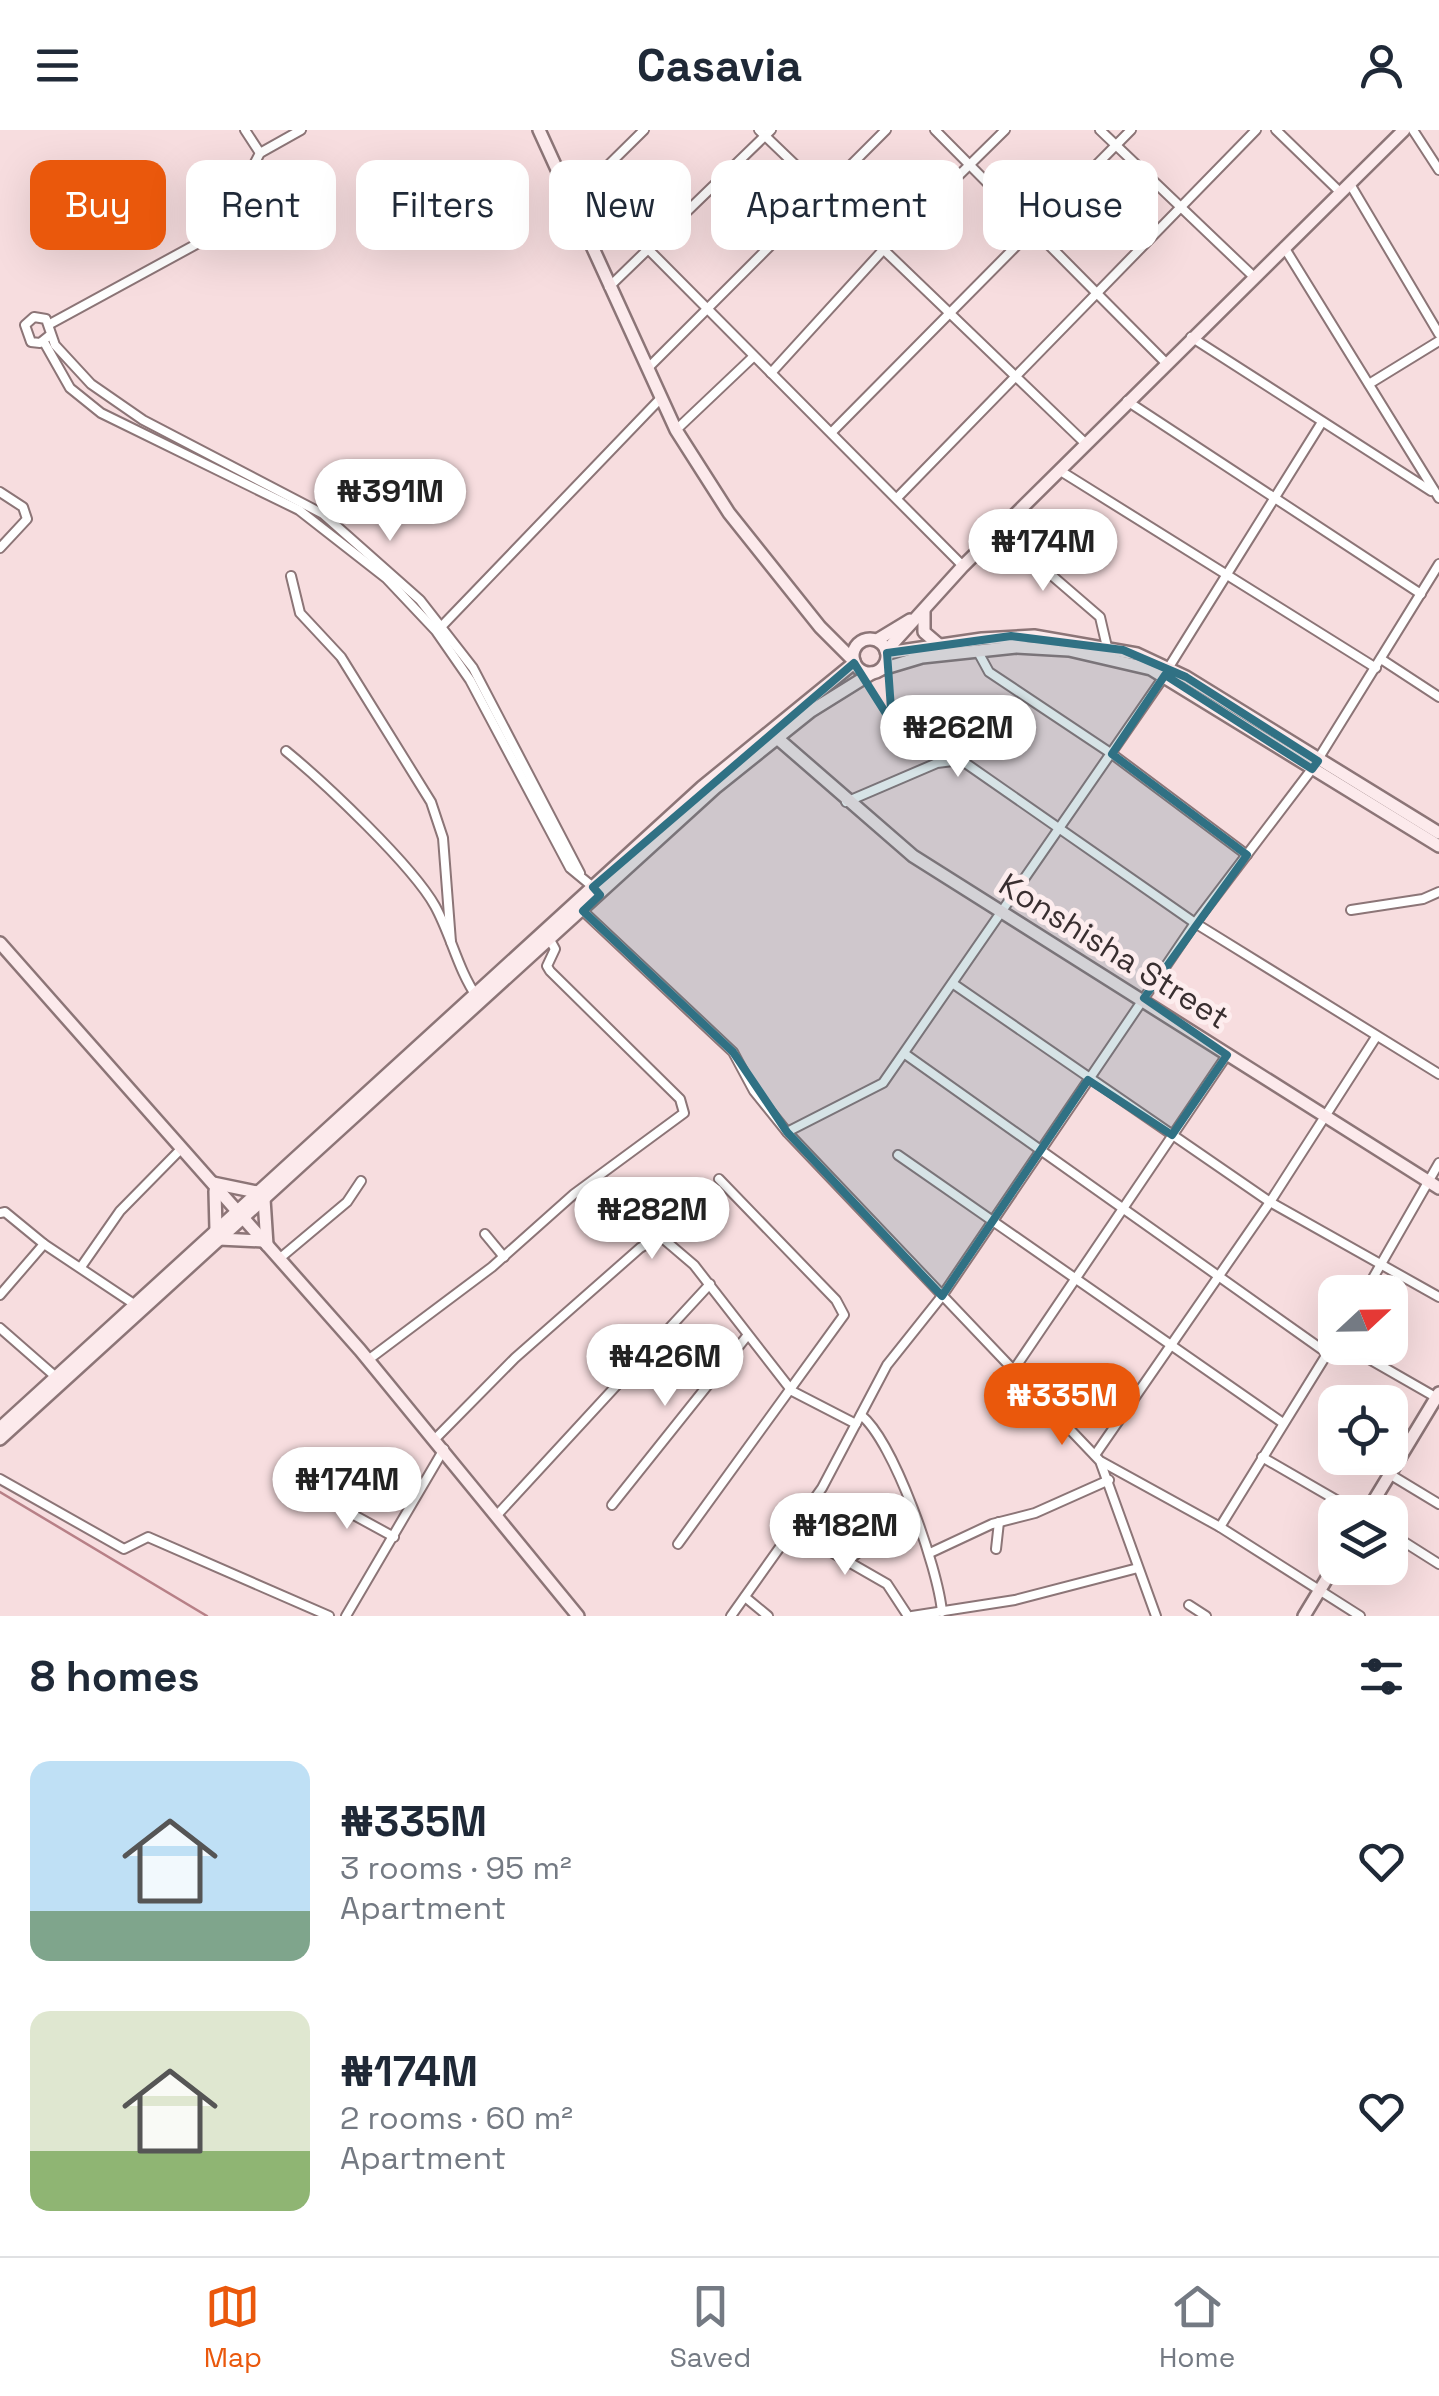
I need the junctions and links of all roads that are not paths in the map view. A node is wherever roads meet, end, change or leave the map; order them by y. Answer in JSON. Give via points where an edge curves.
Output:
{"nodes":[{"id":1,"x":245,"y":130,"type":"edge"},
{"id":2,"x":302,"y":130,"type":"edge"},
{"id":3,"x":539,"y":130,"type":"edge"},
{"id":4,"x":644,"y":130,"type":"edge"},
{"id":5,"x":886,"y":130,"type":"edge"},
{"id":6,"x":935,"y":130,"type":"edge"},
{"id":7,"x":1004,"y":130,"type":"edge"},
{"id":8,"x":1100,"y":130,"type":"edge"},
{"id":9,"x":1131,"y":130,"type":"edge"},
{"id":10,"x":1256,"y":130,"type":"edge"},
{"id":11,"x":1276,"y":130,"type":"edge"},
{"id":12,"x":1404,"y":130,"type":"edge"},
{"id":13,"x":1412,"y":130,"type":"edge"},
{"id":14,"x":765,"y":132,"type":"edge"},
{"id":15,"x":1116,"y":145,"type":"junction"},
{"id":16,"x":260,"y":152,"type":"junction"},
{"id":17,"x":553,"y":160,"type":"edge"},
{"id":18,"x":614,"y":160,"type":"edge"},
{"id":19,"x":793,"y":160,"type":"edge"},
{"id":20,"x":857,"y":160,"type":"edge"},
{"id":21,"x":1101,"y":160,"type":"edge"},
{"id":22,"x":971,"y":165,"type":"junction"},
{"id":23,"x":1439,"y":170,"type":"edge"},
{"id":24,"x":963,"y":173,"type":"edge"},
{"id":25,"x":983,"y":177,"type":"edge"},
{"id":26,"x":1345,"y":189,"type":"junction"},
{"id":27,"x":1181,"y":204,"type":"junction"},
{"id":28,"x":691,"y":207,"type":"edge"},
{"id":29,"x":1284,"y":246,"type":"junction"},
{"id":30,"x":593,"y":250,"type":"edge"},
{"id":31,"x":649,"y":250,"type":"joint"},
{"id":32,"x":769,"y":250,"type":"edge"},
{"id":33,"x":883,"y":250,"type":"edge"},
{"id":34,"x":885,"y":250,"type":"edge"},
{"id":35,"x":1010,"y":250,"type":"edge"},
{"id":36,"x":1054,"y":250,"type":"edge"},
{"id":37,"x":1253,"y":276,"type":"junction"},
{"id":38,"x":610,"y":287,"type":"junction"},
{"id":39,"x":1098,"y":293,"type":"junction"},
{"id":40,"x":708,"y":311,"type":"junction"},
{"id":41,"x":948,"y":312,"type":"junction"},
{"id":42,"x":50,"y":324,"type":"junction"},
{"id":43,"x":1191,"y":337,"type":"junction"},
{"id":44,"x":47,"y":338,"type":"junction"},
{"id":45,"x":1439,"y":338,"type":"edge"},
{"id":46,"x":753,"y":356,"type":"junction"},
{"id":47,"x":1166,"y":362,"type":"junction"},
{"id":48,"x":648,"y":368,"type":"junction"},
{"id":49,"x":771,"y":373,"type":"junction"},
{"id":50,"x":1017,"y":378,"type":"junction"},
{"id":51,"x":1368,"y":384,"type":"junction"},
{"id":52,"x":661,"y":398,"type":"junction"},
{"id":53,"x":1127,"y":401,"type":"junction"},
{"id":54,"x":1322,"y":422,"type":"junction"},
{"id":55,"x":676,"y":430,"type":"junction"},
{"id":56,"x":832,"y":432,"type":"junction"},
{"id":57,"x":1086,"y":444,"type":"junction"},
{"id":58,"x":1060,"y":470,"type":"junction"},
{"id":59,"x":0,"y":492,"type":"edge"},
{"id":60,"x":1438,"y":496,"type":"edge"},
{"id":61,"x":898,"y":498,"type":"junction"},
{"id":62,"x":1272,"y":499,"type":"junction"},
{"id":63,"x":999,"y":530,"type":"junction"},
{"id":64,"x":0,"y":548,"type":"edge"},
{"id":65,"x":1439,"y":564,"type":"edge"},
{"id":66,"x":963,"y":566,"type":"junction"},
{"id":67,"x":291,"y":576,"type":"dead end"},
{"id":68,"x":1227,"y":577,"type":"junction"},
{"id":69,"x":1421,"y":594,"type":"junction"},
{"id":70,"x":922,"y":610,"type":"junction"},
{"id":71,"x":820,"y":626,"type":"junction"},
{"id":72,"x":440,"y":628,"type":"junction"},
{"id":73,"x":877,"y":640,"type":"junction"},
{"id":74,"x":858,"y":644,"type":"junction"},
{"id":75,"x":938,"y":644,"type":"junction"},
{"id":76,"x":1108,"y":647,"type":"junction"},
{"id":77,"x":977,"y":650,"type":"junction"},
{"id":78,"x":887,"y":652,"type":"junction"},
{"id":79,"x":1381,"y":659,"type":"junction"},
{"id":80,"x":854,"y":662,"type":"junction"},
{"id":81,"x":1376,"y":668,"type":"junction"},
{"id":82,"x":877,"y":671,"type":"junction"},
{"id":83,"x":1167,"y":671,"type":"junction"},
{"id":84,"x":1439,"y":697,"type":"edge"},
{"id":85,"x":776,"y":737,"type":"junction"},
{"id":86,"x":286,"y":751,"type":"dead end"},
{"id":87,"x":1112,"y":754,"type":"junction"},
{"id":88,"x":1315,"y":765,"type":"junction"},
{"id":89,"x":846,"y":802,"type":"junction"},
{"id":90,"x":1061,"y":827,"type":"junction"},
{"id":91,"x":1439,"y":833,"type":"edge"},
{"id":92,"x":1439,"y":846,"type":"edge"},
{"id":93,"x":1247,"y":854,"type":"junction"},
{"id":94,"x":597,"y":891,"type":"junction"},
{"id":95,"x":1439,"y":892,"type":"edge"},
{"id":96,"x":1352,"y":910,"type":"dead end"},
{"id":97,"x":582,"y":911,"type":"junction"},
{"id":98,"x":1001,"y":913,"type":"junction"},
{"id":99,"x":1195,"y":923,"type":"junction"},
{"id":100,"x":550,"y":940,"type":"junction"},
{"id":101,"x":0,"y":942,"type":"edge"},
{"id":102,"x":452,"y":942,"type":"junction"},
{"id":103,"x":955,"y":986,"type":"junction"},
{"id":104,"x":478,"y":998,"type":"junction"},
{"id":105,"x":1144,"y":998,"type":"junction"},
{"id":106,"x":1376,"y":1037,"type":"junction"},
{"id":107,"x":906,"y":1054,"type":"junction"},
{"id":108,"x":1227,"y":1054,"type":"junction"},
{"id":109,"x":1439,"y":1074,"type":"edge"},
{"id":110,"x":1088,"y":1080,"type":"junction"},
{"id":111,"x":1325,"y":1120,"type":"junction"},
{"id":112,"x":788,"y":1132,"type":"junction"},
{"id":113,"x":1172,"y":1135,"type":"junction"},
{"id":114,"x":181,"y":1149,"type":"junction"},
{"id":115,"x":1037,"y":1151,"type":"junction"},
{"id":116,"x":898,"y":1155,"type":"dead end"},
{"id":117,"x":1439,"y":1164,"type":"edge"},
{"id":118,"x":720,"y":1180,"type":"dead end"},
{"id":119,"x":361,"y":1181,"type":"dead end"},
{"id":120,"x":213,"y":1184,"type":"junction"},
{"id":121,"x":1434,"y":1185,"type":"edge"},
{"id":122,"x":260,"y":1195,"type":"junction"},
{"id":123,"x":1270,"y":1202,"type":"junction"},
{"id":124,"x":1125,"y":1208,"type":"junction"},
{"id":125,"x":0,"y":1213,"type":"edge"},
{"id":126,"x":240,"y":1214,"type":"junction"},
{"id":127,"x":990,"y":1221,"type":"junction"},
{"id":128,"x":218,"y":1234,"type":"junction"},
{"id":129,"x":485,"y":1234,"type":"dead end"},
{"id":130,"x":265,"y":1243,"type":"junction"},
{"id":131,"x":44,"y":1244,"type":"junction"},
{"id":132,"x":504,"y":1257,"type":"junction"},
{"id":133,"x":279,"y":1259,"type":"junction"},
{"id":134,"x":1384,"y":1263,"type":"junction"},
{"id":135,"x":81,"y":1267,"type":"junction"},
{"id":136,"x":1219,"y":1272,"type":"junction"},
{"id":137,"x":1377,"y":1275,"type":"edge"},
{"id":138,"x":1076,"y":1282,"type":"junction"},
{"id":139,"x":710,"y":1284,"type":"junction"},
{"id":140,"x":0,"y":1295,"type":"edge"},
{"id":141,"x":942,"y":1296,"type":"junction"},
{"id":142,"x":1439,"y":1296,"type":"edge"},
{"id":143,"x":134,"y":1304,"type":"junction"},
{"id":144,"x":0,"y":1328,"type":"edge"},
{"id":145,"x":747,"y":1336,"type":"junction"},
{"id":146,"x":1170,"y":1346,"type":"junction"},
{"id":147,"x":1318,"y":1346,"type":"edge"},
{"id":148,"x":368,"y":1360,"type":"junction"},
{"id":149,"x":1319,"y":1365,"type":"edge"},
{"id":150,"x":1381,"y":1365,"type":"edge"},
{"id":151,"x":1015,"y":1368,"type":"junction"},
{"id":152,"x":56,"y":1377,"type":"junction"},
{"id":153,"x":792,"y":1391,"type":"junction"},
{"id":154,"x":1438,"y":1397,"type":"edge"},
{"id":155,"x":858,"y":1420,"type":"junction"},
{"id":156,"x":1283,"y":1423,"type":"junction"},
{"id":157,"x":0,"y":1428,"type":"edge"},
{"id":158,"x":0,"y":1440,"type":"edge"},
{"id":159,"x":440,"y":1444,"type":"junction"},
{"id":160,"x":1408,"y":1446,"type":"edge"},
{"id":161,"x":1262,"y":1457,"type":"junction"},
{"id":162,"x":1098,"y":1458,"type":"junction"},
{"id":163,"x":1393,"y":1475,"type":"edge"},
{"id":164,"x":0,"y":1479,"type":"edge"},
{"id":165,"x":1109,"y":1480,"type":"junction"},
{"id":166,"x":1328,"y":1495,"type":"edge"},
{"id":167,"x":308,"y":1497,"type":"dead end"},
{"id":168,"x":1439,"y":1504,"type":"edge"},
{"id":169,"x":612,"y":1505,"type":"dead end"},
{"id":170,"x":912,"y":1510,"type":"junction"},
{"id":171,"x":498,"y":1514,"type":"junction"},
{"id":172,"x":999,"y":1522,"type":"junction"},
{"id":173,"x":1220,"y":1528,"type":"junction"},
{"id":174,"x":793,"y":1530,"type":"junction"},
{"id":175,"x":394,"y":1537,"type":"junction"},
{"id":176,"x":678,"y":1544,"type":"dead end"},
{"id":177,"x":1408,"y":1544,"type":"edge"},
{"id":178,"x":996,"y":1550,"type":"dead end"},
{"id":179,"x":930,"y":1553,"type":"junction"},
{"id":180,"x":850,"y":1559,"type":"junction"},
{"id":181,"x":1439,"y":1564,"type":"edge"},
{"id":182,"x":1138,"y":1568,"type":"junction"},
{"id":183,"x":1323,"y":1585,"type":"edge"},
{"id":184,"x":1320,"y":1590,"type":"junction"},
{"id":185,"x":745,"y":1598,"type":"junction"},
{"id":186,"x":1190,"y":1605,"type":"dead end"},
{"id":187,"x":942,"y":1612,"type":"junction"},
{"id":188,"x":329,"y":1616,"type":"edge"},
{"id":189,"x":346,"y":1616,"type":"edge"},
{"id":190,"x":578,"y":1616,"type":"edge"},
{"id":191,"x":731,"y":1616,"type":"edge"},
{"id":192,"x":768,"y":1616,"type":"edge"},
{"id":193,"x":910,"y":1616,"type":"edge"},
{"id":194,"x":1156,"y":1616,"type":"edge"},
{"id":195,"x":1206,"y":1616,"type":"edge"},
{"id":196,"x":1304,"y":1616,"type":"edge"},
{"id":197,"x":1360,"y":1616,"type":"edge"}],
"edges":[{"from":1,"to":16,"type":"street"},
{"from":2,"to":16,"type":"street"},
{"from":3,"to":17,"type":"main road"},
{"from":4,"to":18,"type":"street"},
{"from":5,"to":20,"type":"street"},
{"from":6,"to":22,"type":"street"},
{"from":7,"to":22,"type":"street"},
{"from":8,"to":15,"type":"street"},
{"from":9,"to":15,"type":"street"},
{"from":10,"to":27,"type":"street"},
{"from":11,"to":26,"type":"street"},
{"from":12,"to":26,"type":"main road"},
{"from":13,"to":23,"type":"street"},
{"from":14,"to":19,"type":"street"},
{"from":14,"to":28,"type":"street"},
{"from":15,"to":21,"type":"street"},
{"from":15,"to":27,"type":"street"},
{"from":16,"to":42,"type":"street","via":[[212,234]]},
{"from":22,"to":24,"type":"street"},
{"from":22,"to":25,"type":"street"},
{"from":26,"to":29,"type":"main road"},
{"from":26,"to":45,"type":"street"},
{"from":27,"to":37,"type":"street"},
{"from":27,"to":39,"type":"street"},
{"from":29,"to":37,"type":"main road"},
{"from":29,"to":51,"type":"street"},
{"from":30,"to":38,"type":"main road"},
{"from":31,"to":38,"type":"street"},
{"from":31,"to":40,"type":"street"},
{"from":32,"to":40,"type":"street"},
{"from":33,"to":49,"type":"street"},
{"from":34,"to":41,"type":"street"},
{"from":35,"to":41,"type":"street"},
{"from":36,"to":39,"type":"street"},
{"from":37,"to":43,"type":"main road"},
{"from":38,"to":48,"type":"main road"},
{"from":39,"to":47,"type":"street"},
{"from":39,"to":50,"type":"street"},
{"from":40,"to":46,"type":"street"},
{"from":40,"to":48,"type":"street"},
{"from":41,"to":50,"type":"street"},
{"from":41,"to":56,"type":"street"},
{"from":42,"to":44,"type":"street"},
{"from":42,"to":44,"type":"street","via":[[38,316],[25,326],[31,342]]},
{"from":43,"to":47,"type":"main road"},
{"from":43,"to":54,"type":"street"},
{"from":44,"to":72,"type":"street","via":[[91,384],[143,420],[323,514],[367,548]]},
{"from":44,"to":72,"type":"street","via":[[62,378],[84,401],[332,532]]},
{"from":45,"to":51,"type":"street"},
{"from":46,"to":49,"type":"street"},
{"from":46,"to":55,"type":"street"},
{"from":47,"to":53,"type":"main road"},
{"from":48,"to":52,"type":"main road"},
{"from":49,"to":56,"type":"street"},
{"from":50,"to":57,"type":"street"},
{"from":50,"to":61,"type":"street"},
{"from":51,"to":60,"type":"street"},
{"from":52,"to":55,"type":"main road"},
{"from":52,"to":72,"type":"street"},
{"from":53,"to":57,"type":"main road"},
{"from":53,"to":62,"type":"street"},
{"from":54,"to":60,"type":"street"},
{"from":54,"to":62,"type":"street"},
{"from":55,"to":71,"type":"main road","via":[[730,513]]},
{"from":56,"to":61,"type":"street"},
{"from":57,"to":58,"type":"main road"},
{"from":58,"to":63,"type":"main road"},
{"from":58,"to":68,"type":"street"},
{"from":59,"to":64,"type":"street","via":[[24,507],[27,519]]},
{"from":61,"to":66,"type":"street"},
{"from":62,"to":68,"type":"street"},
{"from":62,"to":69,"type":"street"},
{"from":63,"to":66,"type":"main road"},
{"from":63,"to":76,"type":"street","via":[[1100,617]]},
{"from":65,"to":69,"type":"street"},
{"from":66,"to":70,"type":"main road"},
{"from":67,"to":102,"type":"street","via":[[300,613],[340,657],[431,802],[444,838]]},
{"from":68,"to":81,"type":"street"},
{"from":68,"to":83,"type":"street"},
{"from":69,"to":79,"type":"street"},
{"from":70,"to":73,"type":"main road"},
{"from":70,"to":75,"type":"main road","via":[[922,628]]},
{"from":70,"to":78,"type":"main road"},
{"from":71,"to":74,"type":"main road"},
{"from":71,"to":80,"type":"main road"},
{"from":72,"to":94,"type":"street","via":[[473,668],[580,873]]},
{"from":73,"to":74,"type":"main road"},
{"from":73,"to":78,"type":"main road"},
{"from":74,"to":80,"type":"main road"},
{"from":75,"to":76,"type":"main road","via":[[1034,636]]},
{"from":75,"to":78,"type":"main road"},
{"from":76,"to":83,"type":"main road"},
{"from":77,"to":82,"type":"main road"},
{"from":77,"to":83,"type":"main road","via":[[1053,648]]},
{"from":77,"to":87,"type":"street","via":[[988,672]]},
{"from":78,"to":82,"type":"main road"},
{"from":79,"to":81,"type":"street"},
{"from":79,"to":84,"type":"street"},
{"from":80,"to":82,"type":"main road"},
{"from":80,"to":94,"type":"main road","via":[[732,760]]},
{"from":81,"to":88,"type":"street"},
{"from":82,"to":85,"type":"main road"},
{"from":83,"to":87,"type":"street"},
{"from":83,"to":88,"type":"main road"},
{"from":85,"to":89,"type":"main road","name":"Konshisha Street"},
{"from":85,"to":94,"type":"main road"},
{"from":86,"to":102,"type":"street","via":[[421,885]]},
{"from":87,"to":90,"type":"street"},
{"from":87,"to":93,"type":"street"},
{"from":88,"to":91,"type":"main road"},
{"from":88,"to":92,"type":"main road"},
{"from":88,"to":93,"type":"street"},
{"from":89,"to":90,"type":"street","via":[[953,760]]},
{"from":89,"to":98,"type":"main road","name":"Konshisha Street","via":[[912,856]]},
{"from":90,"to":98,"type":"street"},
{"from":90,"to":99,"type":"street"},
{"from":93,"to":99,"type":"street"},
{"from":94,"to":97,"type":"main road"},
{"from":94,"to":104,"type":"main road"},
{"from":95,"to":96,"type":"street"},
{"from":97,"to":100,"type":"main road"},
{"from":97,"to":112,"type":"street","via":[[733,1052]]},
{"from":98,"to":103,"type":"street"},
{"from":98,"to":105,"type":"main road","name":"Konshisha Street"},
{"from":99,"to":105,"type":"street"},
{"from":99,"to":106,"type":"street"},
{"from":100,"to":104,"type":"main road"},
{"from":100,"to":132,"type":"street","via":[[550,971],[686,1110],[574,1194]]},
{"from":101,"to":114,"type":"main road"},
{"from":102,"to":104,"type":"street"},
{"from":103,"to":107,"type":"street"},
{"from":103,"to":110,"type":"street"},
{"from":104,"to":122,"type":"main road"},
{"from":105,"to":108,"type":"main road","name":"Konshisha Street"},
{"from":105,"to":110,"type":"street"},
{"from":106,"to":109,"type":"street"},
{"from":106,"to":111,"type":"street"},
{"from":107,"to":112,"type":"street","via":[[876,1089]]},
{"from":107,"to":115,"type":"street"},
{"from":108,"to":111,"type":"main road","name":"Konshisha Street"},
{"from":108,"to":113,"type":"street"},
{"from":110,"to":113,"type":"street"},
{"from":110,"to":115,"type":"street"},
{"from":111,"to":121,"type":"main road","name":"Konshisha Street"},
{"from":111,"to":123,"type":"street"},
{"from":112,"to":141,"type":"street"},
{"from":113,"to":123,"type":"street"},
{"from":113,"to":124,"type":"street"},
{"from":114,"to":120,"type":"main road"},
{"from":114,"to":135,"type":"street","via":[[120,1211]]},
{"from":115,"to":124,"type":"street"},
{"from":115,"to":127,"type":"street"},
{"from":116,"to":127,"type":"street"},
{"from":117,"to":121,"type":"street"},
{"from":118,"to":153,"type":"street","via":[[843,1311],[843,1321]]},
{"from":119,"to":133,"type":"street","via":[[347,1202]]},
{"from":120,"to":122,"type":"main road"},
{"from":120,"to":126,"type":"main road"},
{"from":120,"to":128,"type":"main road"},
{"from":121,"to":134,"type":"street"},
{"from":122,"to":126,"type":"main road"},
{"from":122,"to":130,"type":"main road"},
{"from":123,"to":134,"type":"street"},
{"from":123,"to":136,"type":"street"},
{"from":124,"to":136,"type":"street"},
{"from":124,"to":138,"type":"street"},
{"from":125,"to":131,"type":"street"},
{"from":126,"to":128,"type":"main road"},
{"from":126,"to":130,"type":"main road"},
{"from":127,"to":138,"type":"street"},
{"from":127,"to":141,"type":"street"},
{"from":128,"to":130,"type":"main road"},
{"from":128,"to":143,"type":"main road"},
{"from":128,"to":158,"type":"main road"},
{"from":129,"to":132,"type":"street"},
{"from":130,"to":133,"type":"main road"},
{"from":131,"to":135,"type":"street"},
{"from":131,"to":140,"type":"street"},
{"from":132,"to":148,"type":"street"},
{"from":133,"to":148,"type":"main road"},
{"from":134,"to":137,"type":"street"},
{"from":134,"to":142,"type":"street"},
{"from":135,"to":143,"type":"street"},
{"from":136,"to":146,"type":"street"},
{"from":136,"to":147,"type":"street"},
{"from":138,"to":146,"type":"street"},
{"from":138,"to":151,"type":"street"},
{"from":139,"to":145,"type":"street"},
{"from":139,"to":159,"type":"street","via":[[666,1238],[652,1239],[515,1358]]},
{"from":139,"to":171,"type":"street"},
{"from":141,"to":151,"type":"street"},
{"from":141,"to":155,"type":"street","via":[[888,1366]]},
{"from":143,"to":152,"type":"main road"},
{"from":144,"to":152,"type":"street"},
{"from":145,"to":153,"type":"street"},
{"from":145,"to":169,"type":"street"},
{"from":146,"to":156,"type":"street"},
{"from":146,"to":162,"type":"street"},
{"from":148,"to":159,"type":"main road"},
{"from":149,"to":156,"type":"street"},
{"from":150,"to":154,"type":"street"},
{"from":151,"to":162,"type":"street"},
{"from":152,"to":157,"type":"main road"},
{"from":153,"to":155,"type":"street"},
{"from":153,"to":176,"type":"street"},
{"from":154,"to":160,"type":"main road"},
{"from":155,"to":170,"type":"street","via":[[874,1430]]},
{"from":155,"to":174,"type":"street"},
{"from":156,"to":161,"type":"street"},
{"from":159,"to":171,"type":"main road"},
{"from":159,"to":175,"type":"street"},
{"from":161,"to":166,"type":"street"},
{"from":161,"to":173,"type":"street"},
{"from":162,"to":165,"type":"street"},
{"from":162,"to":173,"type":"street"},
{"from":163,"to":168,"type":"street"},
{"from":164,"to":188,"type":"street","via":[[124,1549],[148,1537]]},
{"from":165,"to":172,"type":"street"},
{"from":165,"to":182,"type":"street"},
{"from":167,"to":175,"type":"street"},
{"from":170,"to":179,"type":"street"},
{"from":170,"to":180,"type":"street"},
{"from":171,"to":190,"type":"main road"},
{"from":172,"to":178,"type":"street"},
{"from":172,"to":179,"type":"street"},
{"from":173,"to":184,"type":"street"},
{"from":174,"to":180,"type":"street"},
{"from":174,"to":185,"type":"street"},
{"from":175,"to":189,"type":"street"},
{"from":177,"to":181,"type":"street"},
{"from":179,"to":187,"type":"street"},
{"from":180,"to":193,"type":"street","via":[[887,1584]]},
{"from":182,"to":187,"type":"street"},
{"from":182,"to":194,"type":"street"},
{"from":183,"to":184,"type":"main road"},
{"from":184,"to":196,"type":"main road"},
{"from":184,"to":197,"type":"street"},
{"from":185,"to":191,"type":"street"},
{"from":185,"to":192,"type":"street"},
{"from":186,"to":195,"type":"street"},
{"from":187,"to":193,"type":"street"}]}
